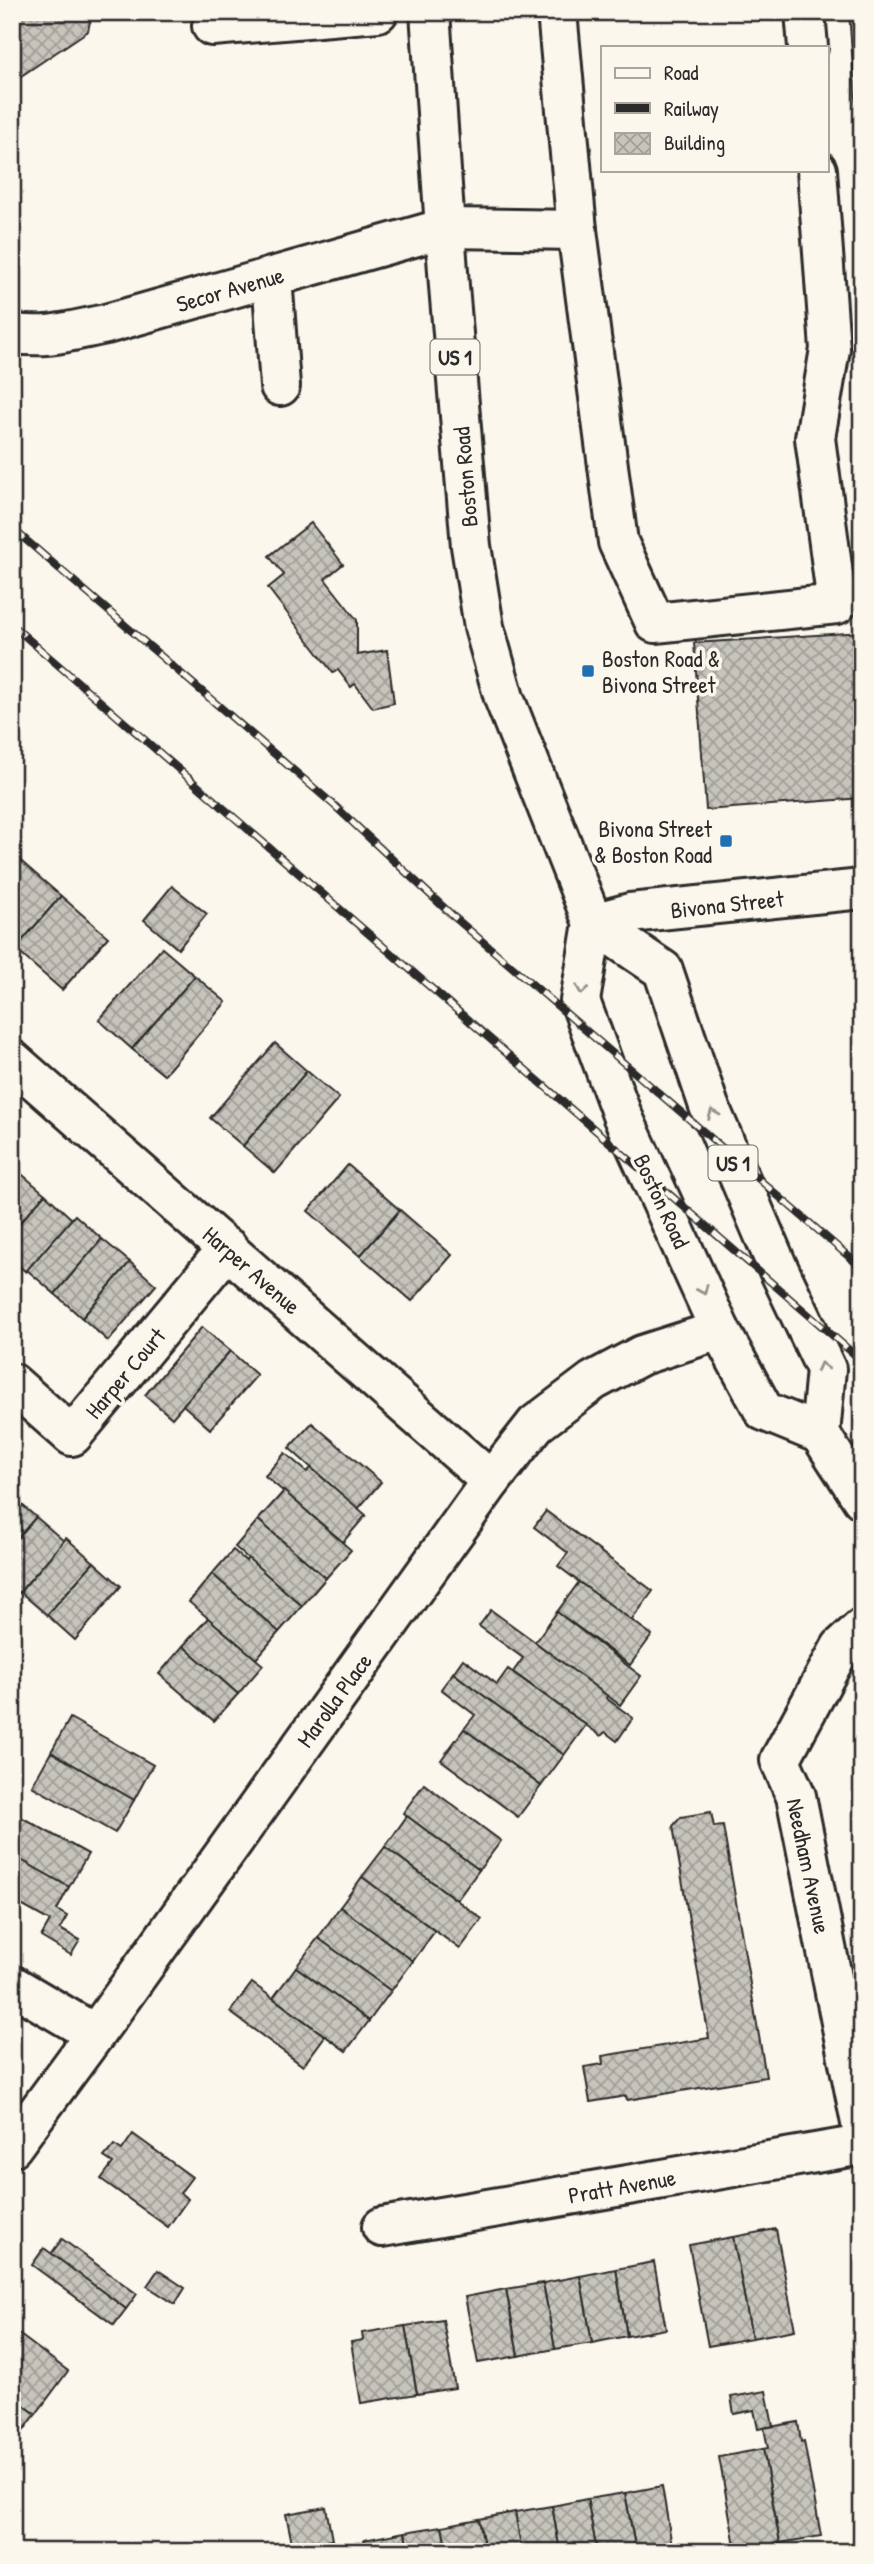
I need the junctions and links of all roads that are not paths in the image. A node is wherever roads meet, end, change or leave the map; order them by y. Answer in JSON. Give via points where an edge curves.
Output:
{"nodes":[{"id":1,"x":379,"y":12,"type":"edge"},
{"id":2,"x":430,"y":12,"type":"edge"},
{"id":3,"x":557,"y":12,"type":"edge"},
{"id":4,"x":806,"y":12,"type":"edge"},
{"id":5,"x":211,"y":28,"type":"edge"},
{"id":6,"x":808,"y":46,"type":"edge"},
{"id":7,"x":817,"y":172,"type":"edge"},
{"id":8,"x":445,"y":228,"type":"junction"},
{"id":9,"x":577,"y":230,"type":"junction"},
{"id":10,"x":272,"y":277,"type":"junction"},
{"id":11,"x":12,"y":333,"type":"edge"},
{"id":12,"x":280,"y":386,"type":"dead end"},
{"id":13,"x":862,"y":889,"type":"edge"},
{"id":14,"x":593,"y":923,"type":"junction"},
{"id":15,"x":12,"y":1060,"type":"edge"},
{"id":16,"x":228,"y":1248,"type":"junction"},
{"id":17,"x":720,"y":1330,"type":"junction"},
{"id":18,"x":12,"y":1383,"type":"edge"},
{"id":19,"x":820,"y":1434,"type":"junction"},
{"id":20,"x":491,"y":1481,"type":"junction"},
{"id":21,"x":862,"y":1499,"type":"edge"},
{"id":22,"x":862,"y":1628,"type":"edge"},
{"id":23,"x":12,"y":1985,"type":"edge"},
{"id":24,"x":95,"y":2034,"type":"junction"},
{"id":25,"x":862,"y":2128,"type":"edge"},
{"id":26,"x":862,"y":2145,"type":"edge"},
{"id":27,"x":12,"y":2147,"type":"edge"},
{"id":28,"x":382,"y":2227,"type":"dead end"}],
"edges":[{"from":1,"to":5,"type":"street"},
{"from":2,"to":8,"type":"street","name":"Boston Road","number":"US 1"},
{"from":3,"to":9,"type":"street"},
{"from":4,"to":6,"type":"street"},
{"from":7,"to":9,"type":"street","via":[[830,349],[816,438],[837,604],[655,623],[618,542]]},
{"from":8,"to":9,"type":"street","name":"Secor Avenue"},
{"from":8,"to":10,"type":"street","name":"Secor Avenue"},
{"from":8,"to":14,"type":"street","name":"Boston Road","number":"US 1","via":[[471,545],[484,627],[504,698]]},
{"from":10,"to":11,"type":"street","name":"Secor Avenue","via":[[106,324],[51,335]]},
{"from":10,"to":12,"type":"street"},
{"from":13,"to":14,"type":"street","name":"Bivona Street","via":[[630,913]]},
{"from":14,"to":17,"type":"street","name":"Boston Road","one_way":true,"via":[[580,1001],[622,1115]]},
{"from":19,"to":14,"type":"street","number":"US 1","one_way":true,"via":[[825,1369],[709,1106],[663,970]]},
{"from":15,"to":16,"type":"street","name":"Harper Avenue"},
{"from":16,"to":18,"type":"street","name":"Harper Court","via":[[72,1436]]},
{"from":16,"to":20,"type":"street","name":"Harper Avenue"},
{"from":17,"to":19,"type":"street","name":"Boston Road","via":[[764,1411]]},
{"from":17,"to":20,"type":"street","name":"Marolla Place","via":[[642,1355],[593,1381],[536,1424]]},
{"from":19,"to":21,"type":"street"},
{"from":20,"to":24,"type":"street","name":"Marolla Place"},
{"from":22,"to":25,"type":"street","name":"Needham Avenue","via":[[841,1647],[779,1760],[796,1796]]},
{"from":23,"to":24,"type":"street"},
{"from":24,"to":27,"type":"street","name":"Marolla Place"},
{"from":26,"to":28,"type":"street","name":"Pratt Avenue"}]}
